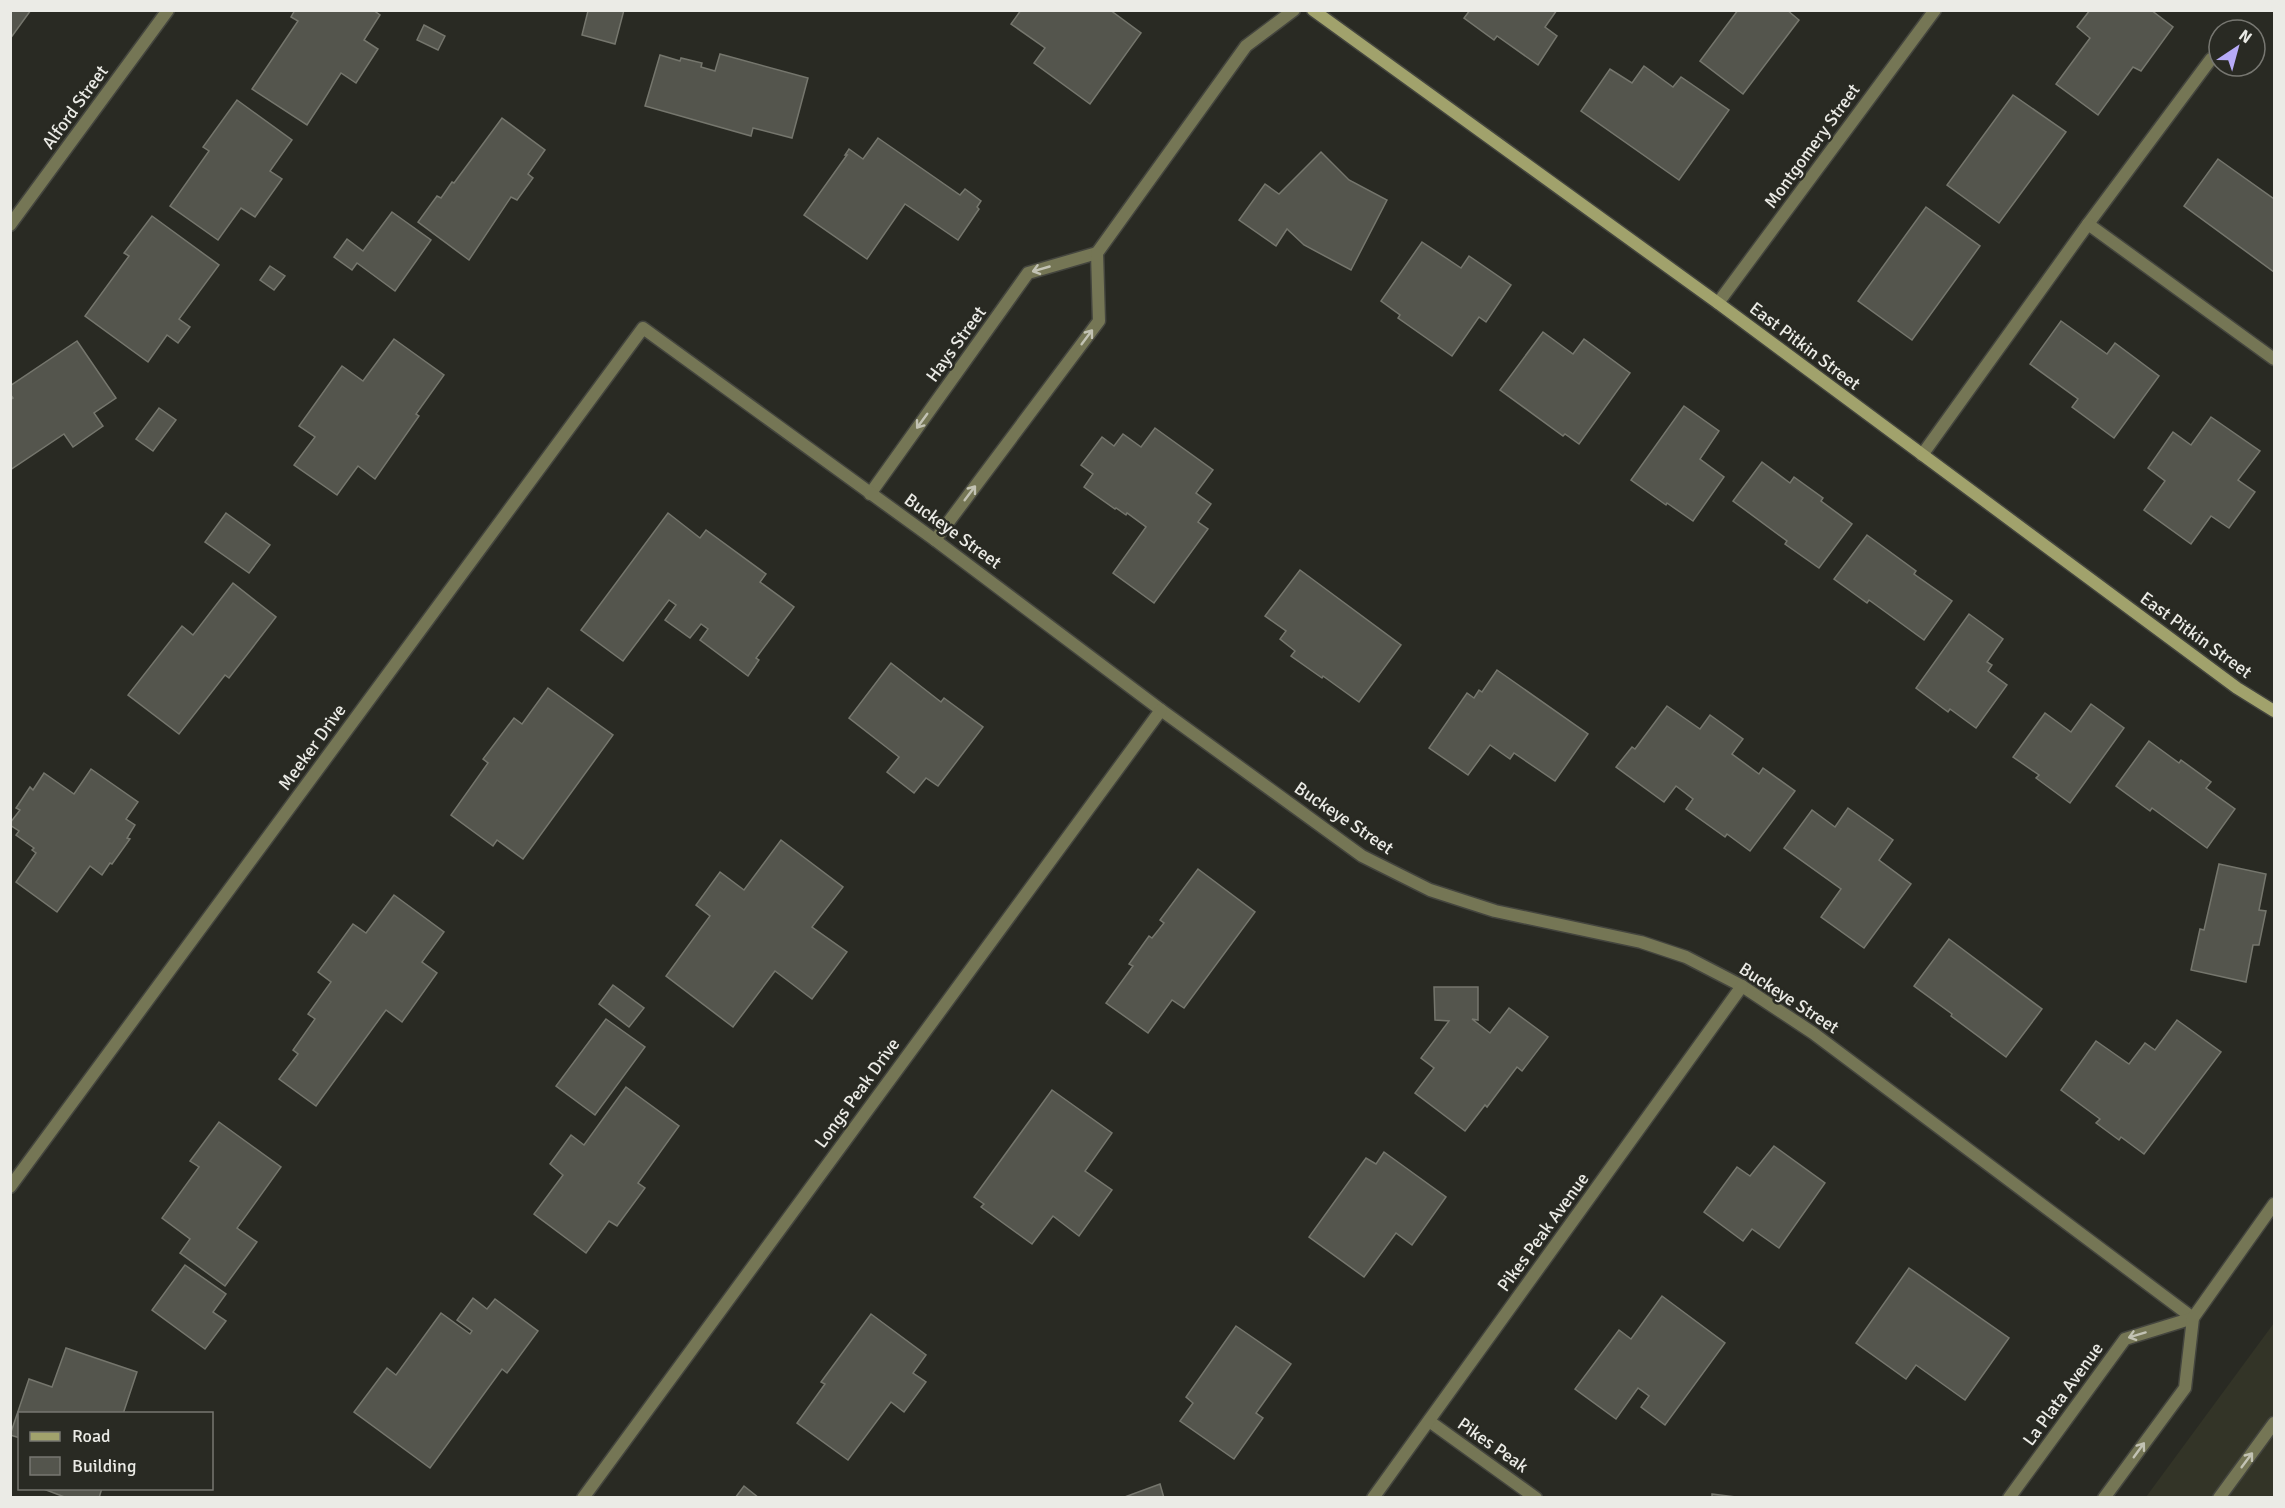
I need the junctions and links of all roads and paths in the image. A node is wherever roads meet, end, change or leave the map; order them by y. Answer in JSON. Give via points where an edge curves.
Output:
{"nodes":[{"id":1,"x":168,"y":10,"type":"edge"},
{"id":2,"x":1294,"y":10,"type":"edge"},
{"id":3,"x":1313,"y":10,"type":"edge"},
{"id":4,"x":1935,"y":10,"type":"edge"},
{"id":5,"x":2207,"y":63,"type":"edge"},
{"id":6,"x":2088,"y":224,"type":"junction"},
{"id":7,"x":10,"y":225,"type":"edge"},
{"id":8,"x":1097,"y":253,"type":"junction"},
{"id":9,"x":1718,"y":303,"type":"junction"},
{"id":10,"x":643,"y":328,"type":"joint"},
{"id":11,"x":2274,"y":359,"type":"edge"},
{"id":12,"x":1922,"y":455,"type":"junction"},
{"id":13,"x":870,"y":494,"type":"junction"},
{"id":14,"x":935,"y":540,"type":"junction"},
{"id":15,"x":1161,"y":710,"type":"junction"},
{"id":16,"x":2274,"y":711,"type":"edge"},
{"id":17,"x":1742,"y":986,"type":"junction"},
{"id":18,"x":10,"y":1187,"type":"edge"},
{"id":19,"x":2274,"y":1204,"type":"edge"},
{"id":20,"x":2193,"y":1318,"type":"junction"},
{"id":21,"x":1429,"y":1421,"type":"junction"},
{"id":22,"x":2274,"y":1423,"type":"edge"},
{"id":23,"x":583,"y":1497,"type":"edge"},
{"id":24,"x":1373,"y":1497,"type":"edge"},
{"id":25,"x":1536,"y":1497,"type":"edge"},
{"id":26,"x":2009,"y":1497,"type":"edge"},
{"id":27,"x":2104,"y":1497,"type":"edge"},
{"id":28,"x":2219,"y":1497,"type":"edge"}],
"edges":[{"from":1,"to":7,"type":"street","name":"Alford Street"},
{"from":2,"to":8,"type":"street","via":[[1246,46]]},
{"from":3,"to":9,"type":"street","name":"East Pitkin Street"},
{"from":4,"to":9,"type":"street","name":"Montgomery Street"},
{"from":5,"to":6,"type":"street"},
{"from":6,"to":11,"type":"street"},
{"from":6,"to":12,"type":"street"},
{"from":8,"to":13,"type":"street","name":"Hays Street","one_way":true,"via":[[1028,273]]},
{"from":14,"to":8,"type":"street","one_way":true,"via":[[1099,321]]},
{"from":9,"to":12,"type":"street","name":"East Pitkin Street"},
{"from":10,"to":13,"type":"street","name":"Buckeye Street"},
{"from":10,"to":18,"type":"street","name":"Meeker Drive"},
{"from":12,"to":16,"type":"street","name":"East Pitkin Street","via":[[2237,688]]},
{"from":13,"to":14,"type":"street","name":"Buckeye Street"},
{"from":14,"to":15,"type":"street","name":"Buckeye Street"},
{"from":15,"to":17,"type":"street","name":"Buckeye Street","via":[[1362,856],[1430,890],[1495,911],[1641,942],[1686,957]]},
{"from":15,"to":23,"type":"street","name":"Longs Peak Drive"},
{"from":17,"to":20,"type":"street","name":"Buckeye Street","via":[[1813,1033]]},
{"from":17,"to":21,"type":"street","name":"Pikes Peak Avenue"},
{"from":19,"to":20,"type":"street"},
{"from":20,"to":26,"type":"street","name":"La Plata Avenue","one_way":true,"via":[[2125,1339]]},
{"from":27,"to":20,"type":"street","one_way":true,"via":[[2185,1388]]},
{"from":21,"to":24,"type":"street","name":"Pikes Peak Avenue"},
{"from":21,"to":25,"type":"street","name":"Pikes Peak"},
{"from":28,"to":22,"type":"street","one_way":true}]}
